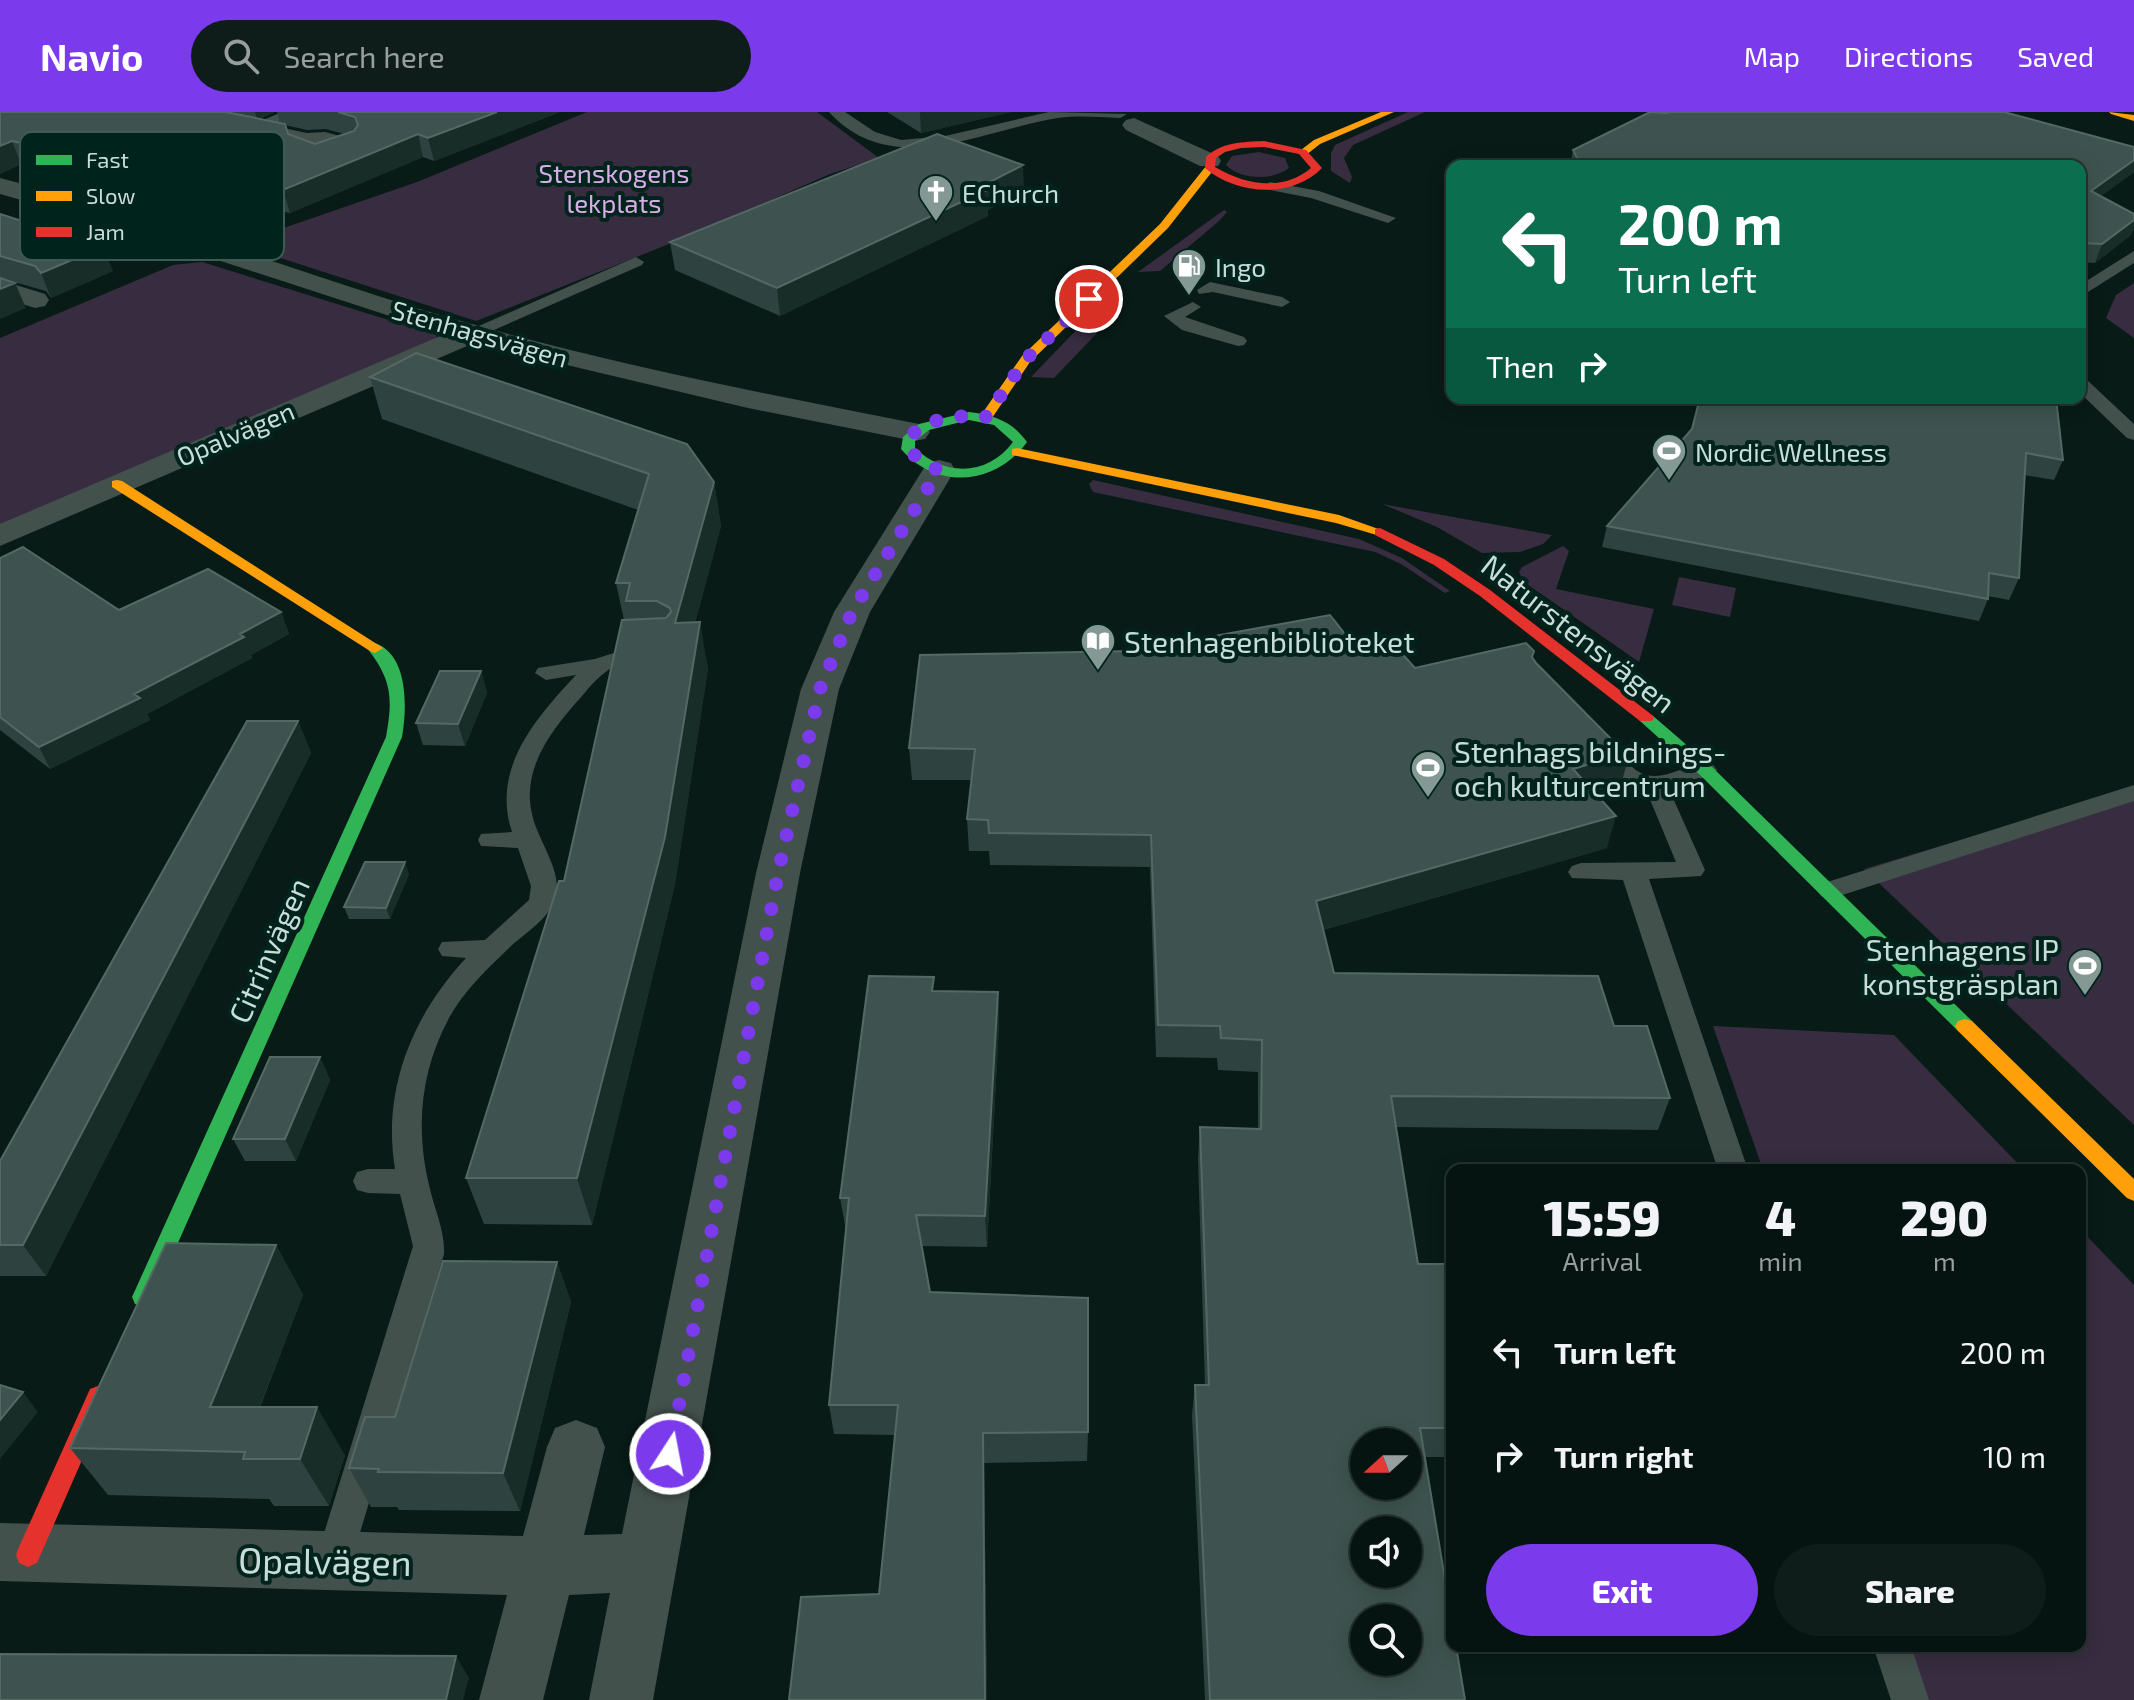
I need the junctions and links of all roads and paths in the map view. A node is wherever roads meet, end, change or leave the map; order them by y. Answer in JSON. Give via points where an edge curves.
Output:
{"nodes":[{"id":1,"x":173,"y":112,"type":"edge"},
{"id":2,"x":295,"y":112,"type":"edge"},
{"id":3,"x":836,"y":112,"type":"edge"},
{"id":4,"x":1345,"y":112,"type":"edge"},
{"id":5,"x":1389,"y":112,"type":"edge"},
{"id":6,"x":2114,"y":112,"type":"edge"},
{"id":7,"x":1126,"y":117,"type":"edge"},
{"id":8,"x":2134,"y":118,"type":"edge"},
{"id":9,"x":252,"y":128,"type":"junction"},
{"id":10,"x":270,"y":132,"type":"edge"},
{"id":11,"x":284,"y":135,"type":"edge"},
{"id":12,"x":307,"y":140,"type":"edge"},
{"id":13,"x":1252,"y":145,"type":"junction"},
{"id":14,"x":1302,"y":153,"type":"junction"},
{"id":15,"x":1209,"y":165,"type":"junction"},
{"id":16,"x":1314,"y":174,"type":"junction"},
{"id":17,"x":0,"y":186,"type":"edge"},
{"id":18,"x":1261,"y":186,"type":"junction"},
{"id":19,"x":20,"y":191,"type":"edge"},
{"id":20,"x":1222,"y":196,"type":"dead end"},
{"id":21,"x":1200,"y":207,"type":"dead end"},
{"id":22,"x":1164,"y":226,"type":"junction"},
{"id":23,"x":2134,"y":256,"type":"edge"},
{"id":24,"x":237,"y":260,"type":"edge"},
{"id":25,"x":636,"y":262,"type":"dead end"},
{"id":26,"x":1187,"y":287,"type":"dead end"},
{"id":27,"x":0,"y":288,"type":"edge"},
{"id":28,"x":2086,"y":288,"type":"edge"},
{"id":29,"x":35,"y":300,"type":"edge"},
{"id":30,"x":1282,"y":302,"type":"dead end"},
{"id":31,"x":1193,"y":307,"type":"dead end"},
{"id":32,"x":472,"y":333,"type":"junction"},
{"id":33,"x":1238,"y":341,"type":"dead end"},
{"id":34,"x":2086,"y":389,"type":"edge"},
{"id":35,"x":985,"y":418,"type":"junction"},
{"id":36,"x":2134,"y":434,"type":"edge"},
{"id":37,"x":927,"y":451,"type":"junction"},
{"id":38,"x":1017,"y":452,"type":"junction"},
{"id":39,"x":117,"y":484,"type":"junction"},
{"id":40,"x":0,"y":536,"type":"edge"},
{"id":41,"x":666,"y":656,"type":"edge"},
{"id":42,"x":602,"y":665,"type":"junction"},
{"id":43,"x":546,"y":673,"type":"dead end"},
{"id":44,"x":1580,"y":729,"type":"edge"},
{"id":45,"x":1705,"y":770,"type":"junction"},
{"id":46,"x":1656,"y":786,"type":"junction"},
{"id":47,"x":2134,"y":793,"type":"edge"},
{"id":48,"x":490,"y":840,"type":"dead end"},
{"id":49,"x":526,"y":840,"type":"junction"},
{"id":50,"x":1633,"y":871,"type":"junction"},
{"id":51,"x":1581,"y":872,"type":"dead end"},
{"id":52,"x":1830,"y":890,"type":"junction"},
{"id":53,"x":451,"y":949,"type":"dead end"},
{"id":54,"x":492,"y":949,"type":"junction"},
{"id":55,"x":1731,"y":1164,"type":"edge"},
{"id":56,"x":368,"y":1181,"type":"dead end"},
{"id":57,"x":412,"y":1182,"type":"junction"},
{"id":58,"x":2134,"y":1192,"type":"edge"},
{"id":59,"x":136,"y":1313,"type":"edge"},
{"id":60,"x":105,"y":1383,"type":"edge"},
{"id":61,"x":576,"y":1447,"type":"dead end"},
{"id":62,"x":14,"y":1554,"type":"edge"},
{"id":63,"x":334,"y":1559,"type":"junction"},
{"id":64,"x":649,"y":1562,"type":"junction"},
{"id":65,"x":544,"y":1566,"type":"junction"},
{"id":66,"x":1894,"y":1652,"type":"edge"},
{"id":67,"x":511,"y":1700,"type":"edge"},
{"id":68,"x":621,"y":1700,"type":"edge"},
{"id":69,"x":1910,"y":1700,"type":"edge"}],
"edges":[{"from":1,"to":9,"type":"street"},
{"from":2,"to":9,"type":"lane"},
{"from":3,"to":7,"type":"lane","via":[[885,142],[912,143],[1062,114]]},
{"from":4,"to":13,"type":"street"},
{"from":5,"to":14,"type":"street"},
{"from":6,"to":8,"type":"street"},
{"from":7,"to":13,"type":"street","via":[[1150,125],[1166,118]]},
{"from":7,"to":15,"type":"street"},
{"from":9,"to":10,"type":"street"},
{"from":11,"to":12,"type":"street"},
{"from":13,"to":14,"type":"street"},
{"from":13,"to":15,"type":"street","via":[[1221,150]]},
{"from":14,"to":16,"type":"street","via":[[1316,164]]},
{"from":15,"to":18,"type":"street","via":[[1230,181]]},
{"from":15,"to":22,"type":"street"},
{"from":16,"to":18,"type":"street"},
{"from":16,"to":18,"type":"lane","via":[[1395,214]]},
{"from":17,"to":19,"type":"street","name":"Stenhagsvägen"},
{"from":18,"to":20,"type":"street"},
{"from":21,"to":22,"type":"street"},
{"from":22,"to":35,"type":"street","via":[[1026,359]]},
{"from":23,"to":28,"type":"lane"},
{"from":24,"to":32,"type":"street","name":"Stenhagsvägen"},
{"from":25,"to":32,"type":"lane"},
{"from":26,"to":30,"type":"lane","via":[[1196,282]]},
{"from":27,"to":29,"type":"street"},
{"from":31,"to":33,"type":"lane","via":[[1172,310],[1188,326]]},
{"from":32,"to":37,"type":"street","name":"Stenhagsvägen"},
{"from":32,"to":39,"type":"street","name":"Opalvägen"},
{"from":34,"to":36,"type":"lane"},
{"from":35,"to":37,"type":"street","via":[[953,417],[924,425]]},
{"from":35,"to":38,"type":"street","via":[[1015,431]]},
{"from":37,"to":38,"type":"street","via":[[957,472],[985,469]]},
{"from":37,"to":64,"type":"street","via":[[820,689],[778,873]]},
{"from":38,"to":45,"type":"street","name":"Naturstensvägen","via":[[1339,519],[1390,535],[1439,562],[1540,633]]},
{"from":39,"to":40,"type":"street","name":"Opalvägen"},
{"from":39,"to":59,"type":"street","name":"Citrinvägen","via":[[372,645],[390,662],[402,691],[394,737]]},
{"from":41,"to":42,"type":"lane","via":[[622,657]]},
{"from":42,"to":43,"type":"lane"},
{"from":42,"to":49,"type":"lane","via":[[516,758]]},
{"from":44,"to":46,"type":"lane","via":[[1620,772]]},
{"from":45,"to":46,"type":"lane"},
{"from":45,"to":52,"type":"street","name":"Naturstensvägen"},
{"from":46,"to":50,"type":"lane","via":[[1692,870]]},
{"from":47,"to":52,"type":"lane"},
{"from":48,"to":49,"type":"lane"},
{"from":49,"to":54,"type":"lane","via":[[545,891],[539,906]]},
{"from":50,"to":51,"type":"lane"},
{"from":50,"to":55,"type":"lane"},
{"from":52,"to":58,"type":"street","name":"Naturstensvägen"},
{"from":53,"to":54,"type":"lane"},
{"from":54,"to":57,"type":"lane","via":[[448,997],[408,1055],[405,1115]]},
{"from":56,"to":57,"type":"lane"},
{"from":57,"to":63,"type":"lane","via":[[427,1230],[428,1254]]},
{"from":60,"to":62,"type":"street"},
{"from":61,"to":65,"type":"street"},
{"from":62,"to":63,"type":"street","name":"Opalvägen"},
{"from":63,"to":65,"type":"street","name":"Opalvägen"},
{"from":64,"to":65,"type":"street","name":"Opalvägen"},
{"from":64,"to":68,"type":"street"},
{"from":65,"to":67,"type":"street"},
{"from":66,"to":69,"type":"lane"}]}
